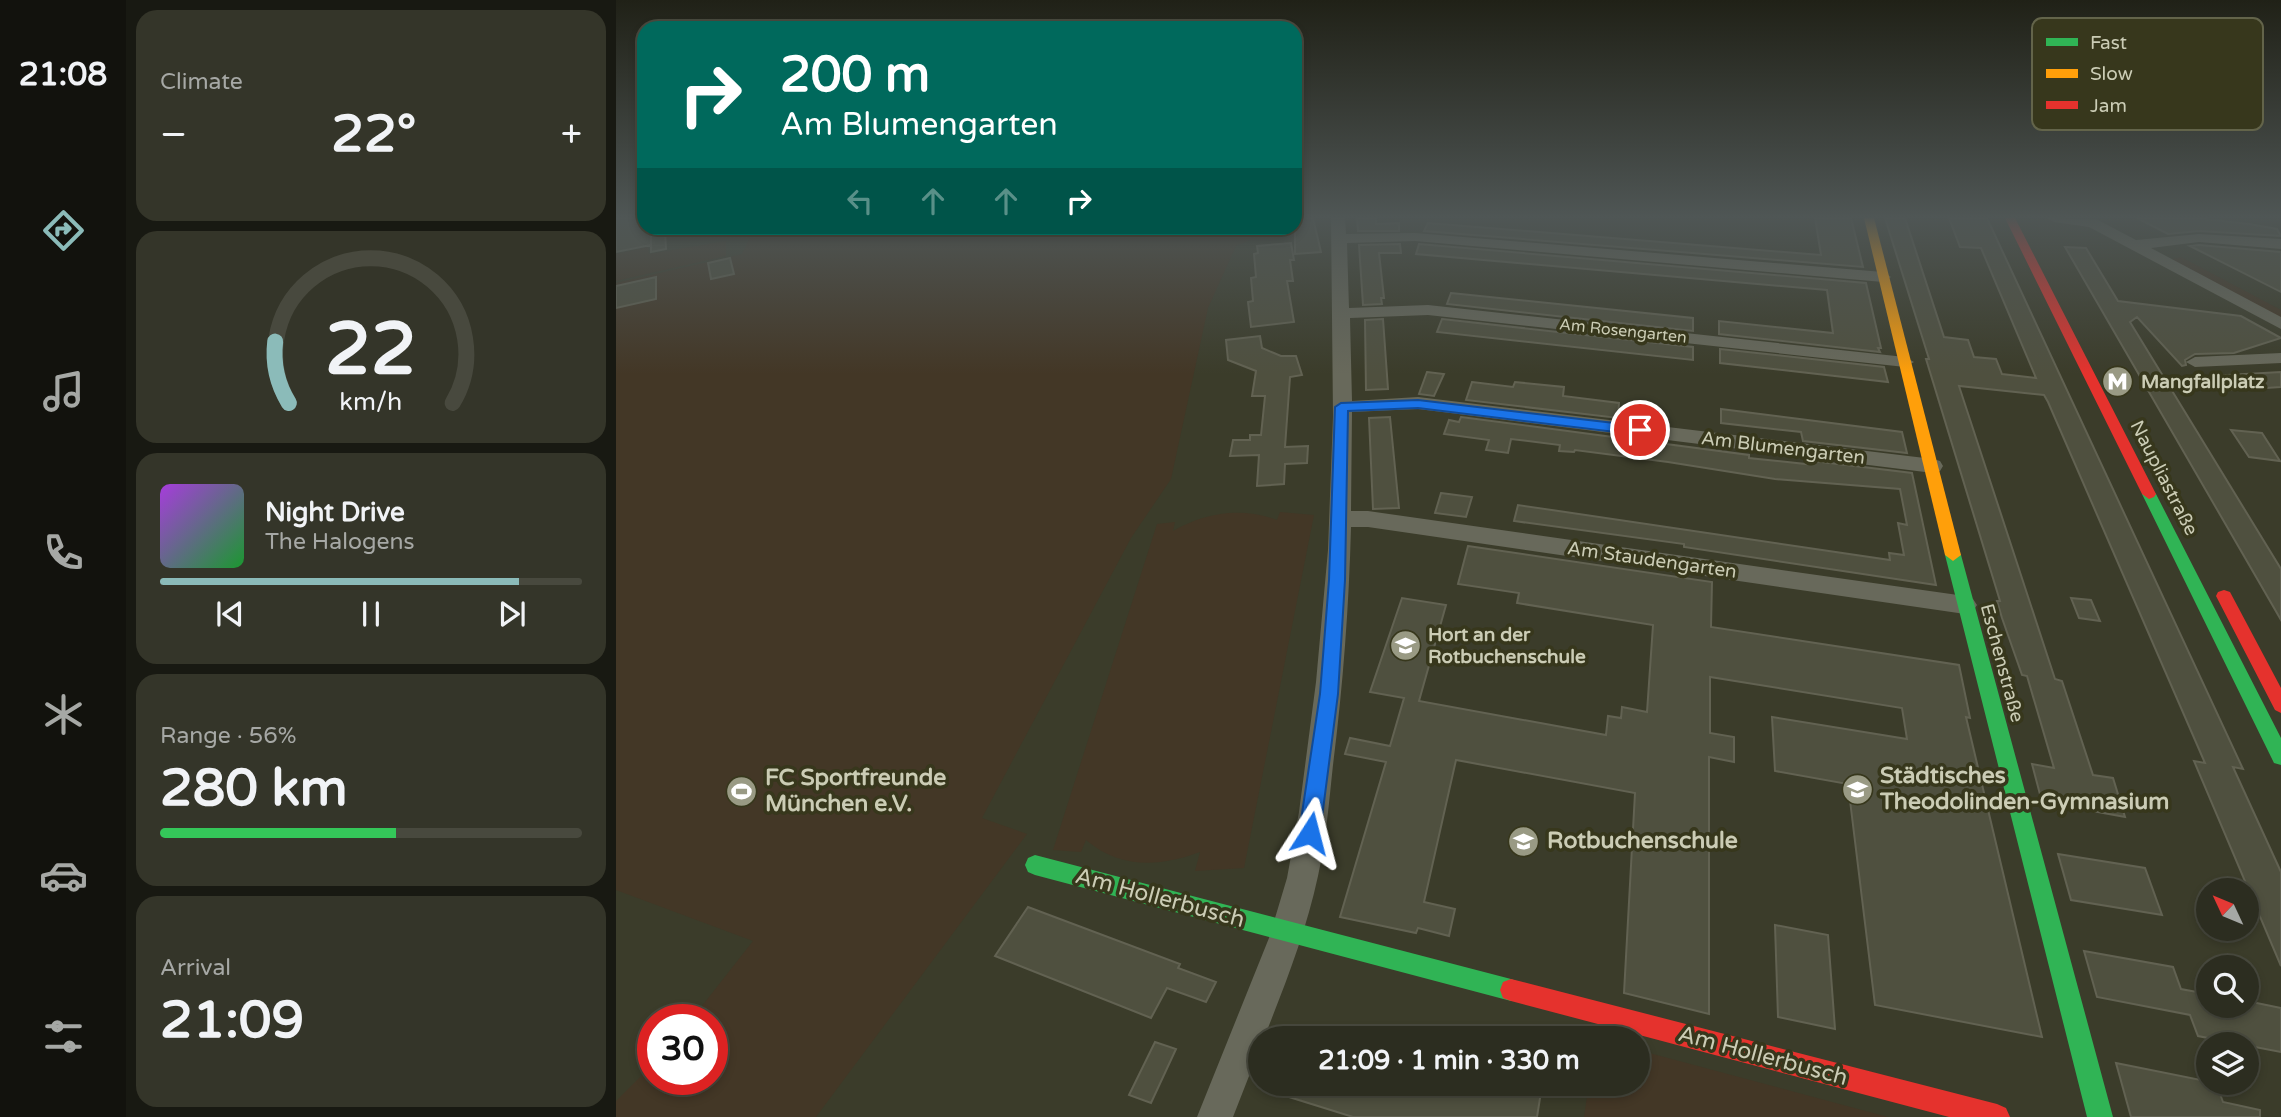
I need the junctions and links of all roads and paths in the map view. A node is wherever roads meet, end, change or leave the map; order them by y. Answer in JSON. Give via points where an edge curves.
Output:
{"nodes":[{"id":1,"x":1340,"y":270,"type":"edge"},
{"id":2,"x":1803,"y":270,"type":"edge"},
{"id":3,"x":1881,"y":270,"type":"edge"},
{"id":4,"x":2036,"y":270,"type":"edge"},
{"id":5,"x":2181,"y":270,"type":"edge"},
{"id":6,"x":2212,"y":270,"type":"edge"},
{"id":7,"x":1883,"y":277,"type":"junction"},
{"id":8,"x":2059,"y":278,"type":"dead end"},
{"id":9,"x":2281,"y":307,"type":"edge"},
{"id":10,"x":1341,"y":313,"type":"junction"},
{"id":11,"x":2281,"y":324,"type":"edge"},
{"id":12,"x":2281,"y":358,"type":"edge"},
{"id":13,"x":1905,"y":362,"type":"junction"},
{"id":14,"x":2195,"y":362,"type":"dead end"},
{"id":15,"x":2114,"y":387,"type":"dead end"},
{"id":16,"x":1341,"y":407,"type":"junction"},
{"id":17,"x":1933,"y":466,"type":"junction"},
{"id":18,"x":1339,"y":519,"type":"junction"},
{"id":19,"x":2217,"y":582,"type":"dead end"},
{"id":20,"x":1965,"y":605,"type":"junction"},
{"id":21,"x":2281,"y":705,"type":"edge"},
{"id":22,"x":2281,"y":757,"type":"edge"},
{"id":23,"x":1035,"y":865,"type":"dead end"},
{"id":24,"x":1285,"y":932,"type":"junction"},
{"id":25,"x":1216,"y":1117,"type":"edge"},
{"id":26,"x":1997,"y":1117,"type":"edge"},
{"id":27,"x":2100,"y":1117,"type":"edge"}],
"edges":[{"from":1,"to":10,"type":"street"},
{"from":2,"to":7,"type":"street"},
{"from":3,"to":7,"type":"street","name":"Eschenstraße"},
{"from":4,"to":22,"type":"street","name":"Naupliastraße"},
{"from":5,"to":11,"type":"street"},
{"from":6,"to":9,"type":"street"},
{"from":7,"to":13,"type":"street","name":"Eschenstraße"},
{"from":8,"to":15,"type":"street"},
{"from":10,"to":13,"type":"street","name":"Am Rosengarten","via":[[1428,310]]},
{"from":10,"to":16,"type":"street"},
{"from":12,"to":14,"type":"street"},
{"from":13,"to":17,"type":"street","name":"Eschenstraße"},
{"from":16,"to":17,"type":"street","name":"Am Blumengarten","via":[[1418,404]]},
{"from":16,"to":18,"type":"street"},
{"from":17,"to":20,"type":"street","name":"Eschenstraße"},
{"from":18,"to":20,"type":"street","name":"Am Staudengarten","via":[[1368,519]]},
{"from":18,"to":24,"type":"street","via":[[1329,694],[1302,878]]},
{"from":19,"to":21,"type":"street"},
{"from":20,"to":27,"type":"street","name":"Eschenstraße"},
{"from":23,"to":24,"type":"street","name":"Am Hollerbusch"},
{"from":24,"to":25,"type":"street"},
{"from":24,"to":26,"type":"street","name":"Am Hollerbusch"}]}
